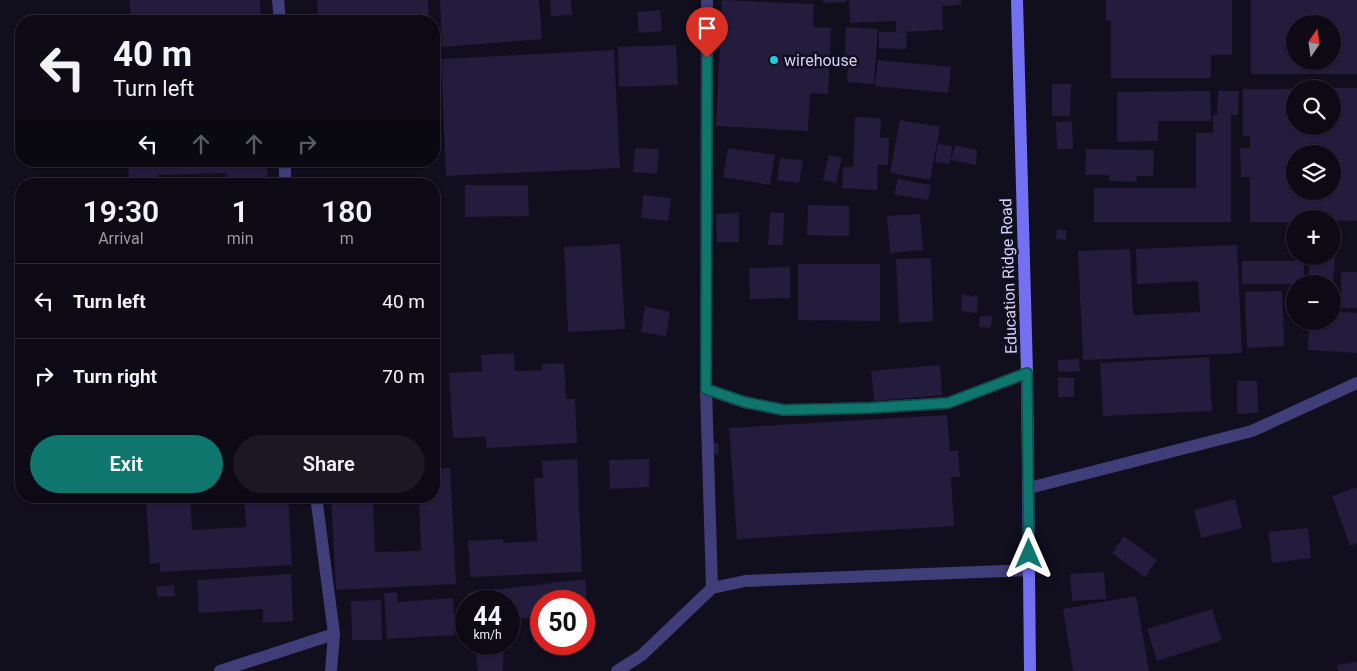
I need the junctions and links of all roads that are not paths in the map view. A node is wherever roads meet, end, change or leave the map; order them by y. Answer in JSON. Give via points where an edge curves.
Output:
{"nodes":[{"id":1,"x":278,"y":0,"type":"edge"},
{"id":2,"x":707,"y":0,"type":"edge"},
{"id":3,"x":1017,"y":0,"type":"edge"},
{"id":4,"x":279,"y":15,"type":"edge"},
{"id":5,"x":1027,"y":373,"type":"junction"},
{"id":6,"x":1357,"y":383,"type":"edge"},
{"id":7,"x":706,"y":389,"type":"junction"},
{"id":8,"x":1029,"y":488,"type":"junction"},
{"id":9,"x":317,"y":503,"type":"edge"},
{"id":10,"x":1029,"y":570,"type":"junction"},
{"id":11,"x":712,"y":588,"type":"junction"},
{"id":12,"x":334,"y":634,"type":"junction"},
{"id":13,"x":220,"y":671,"type":"edge"},
{"id":14,"x":331,"y":671,"type":"edge"},
{"id":15,"x":617,"y":671,"type":"edge"},
{"id":16,"x":1030,"y":671,"type":"edge"}],
"edges":[{"from":1,"to":4,"type":"street"},
{"from":2,"to":7,"type":"street"},
{"from":3,"to":5,"type":"main road","name":"Education Ridge Road"},
{"from":5,"to":7,"type":"street","via":[[948,403],[869,408],[784,410],[744,402]]},
{"from":5,"to":8,"type":"main road","name":"Education Ridge Road"},
{"from":6,"to":8,"type":"street","via":[[1252,431]]},
{"from":7,"to":11,"type":"street"},
{"from":8,"to":10,"type":"main road","name":"Education Ridge Road"},
{"from":9,"to":12,"type":"street"},
{"from":10,"to":11,"type":"street","via":[[745,581]]},
{"from":10,"to":16,"type":"main road","name":"Education Ridge Road"},
{"from":11,"to":15,"type":"street","via":[[642,655]]},
{"from":12,"to":13,"type":"street"},
{"from":12,"to":14,"type":"street"}]}
